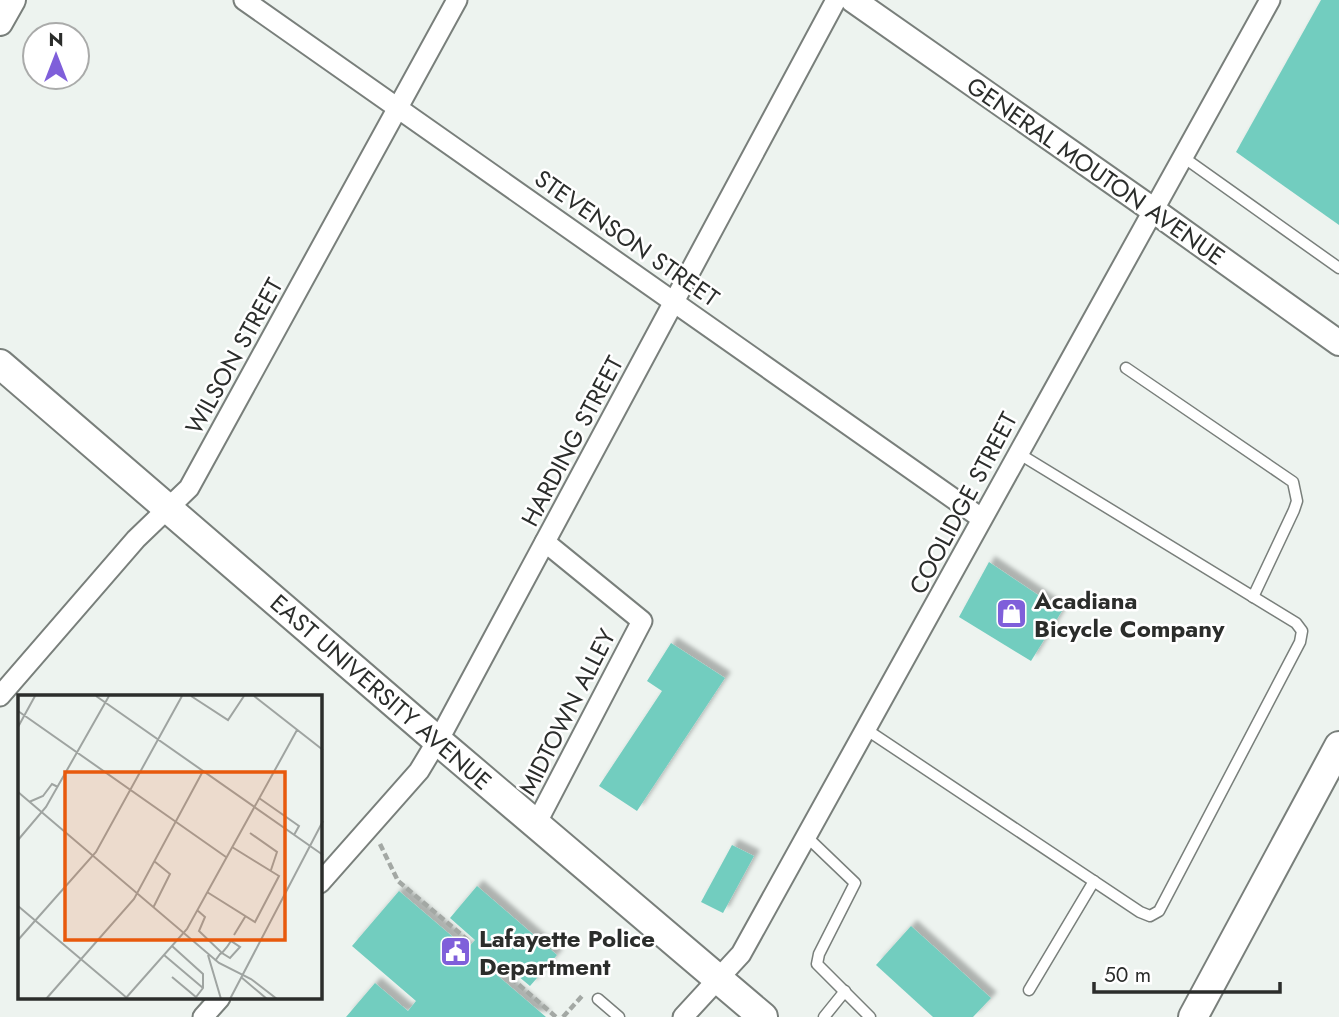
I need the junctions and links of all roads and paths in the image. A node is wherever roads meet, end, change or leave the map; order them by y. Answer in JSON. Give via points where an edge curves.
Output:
{"nodes":[{"id":1,"x":13,"y":0,"type":"edge"},
{"id":2,"x":244,"y":0,"type":"edge"},
{"id":3,"x":457,"y":0,"type":"edge"},
{"id":4,"x":836,"y":0,"type":"edge"},
{"id":5,"x":853,"y":0,"type":"edge"},
{"id":6,"x":1270,"y":0,"type":"edge"},
{"id":7,"x":0,"y":23,"type":"edge"},
{"id":8,"x":397,"y":108,"type":"junction"},
{"id":9,"x":1183,"y":157,"type":"junction"},
{"id":10,"x":1153,"y":210,"type":"junction"},
{"id":11,"x":1339,"y":268,"type":"edge"},
{"id":12,"x":675,"y":302,"type":"junction"},
{"id":13,"x":1339,"y":344,"type":"edge"},
{"id":14,"x":0,"y":364,"type":"edge"},
{"id":15,"x":1126,"y":368,"type":"dead end"},
{"id":16,"x":1017,"y":453,"type":"junction"},
{"id":17,"x":167,"y":509,"type":"junction"},
{"id":18,"x":981,"y":518,"type":"junction"},
{"id":19,"x":545,"y":542,"type":"junction"},
{"id":20,"x":1253,"y":597,"type":"junction"},
{"id":21,"x":0,"y":695,"type":"edge"},
{"id":22,"x":867,"y":730,"type":"junction"},
{"id":23,"x":438,"y":741,"type":"junction"},
{"id":24,"x":1339,"y":746,"type":"edge"},
{"id":25,"x":536,"y":824,"type":"junction"},
{"id":26,"x":371,"y":826,"type":"junction"},
{"id":27,"x":807,"y":837,"type":"junction"},
{"id":28,"x":322,"y":881,"type":"edge"},
{"id":29,"x":1094,"y":881,"type":"junction"},
{"id":30,"x":470,"y":942,"type":"dead end"},
{"id":31,"x":503,"y":971,"type":"dead end"},
{"id":32,"x":719,"y":979,"type":"junction"},
{"id":33,"x":588,"y":990,"type":"dead end"},
{"id":34,"x":1029,"y":990,"type":"dead end"},
{"id":35,"x":845,"y":991,"type":"junction"},
{"id":36,"x":598,"y":999,"type":"dead end"},
{"id":37,"x":218,"y":1000,"type":"edge"},
{"id":38,"x":203,"y":1017,"type":"edge"},
{"id":39,"x":556,"y":1017,"type":"edge"},
{"id":40,"x":564,"y":1017,"type":"edge"},
{"id":41,"x":619,"y":1017,"type":"edge"},
{"id":42,"x":683,"y":1017,"type":"edge"},
{"id":43,"x":763,"y":1017,"type":"edge"},
{"id":44,"x":824,"y":1017,"type":"edge"},
{"id":45,"x":870,"y":1017,"type":"edge"},
{"id":46,"x":1193,"y":1017,"type":"edge"}],
"edges":[{"from":1,"to":7,"type":"street"},
{"from":2,"to":8,"type":"street","name":"STEVENSON STREET"},
{"from":3,"to":8,"type":"street","name":"WILSON STREET"},
{"from":4,"to":12,"type":"street","name":"HARDING STREET"},
{"from":5,"to":10,"type":"street","name":"GENERAL MOUTON AVENUE"},
{"from":6,"to":9,"type":"street","name":"COOLIDGE STREET"},
{"from":8,"to":12,"type":"street","name":"STEVENSON STREET"},
{"from":8,"to":17,"type":"street","name":"WILSON STREET","via":[[189,488]]},
{"from":9,"to":10,"type":"street","name":"COOLIDGE STREET"},
{"from":9,"to":11,"type":"lane"},
{"from":10,"to":13,"type":"street","name":"GENERAL MOUTON AVENUE"},
{"from":10,"to":16,"type":"street","name":"COOLIDGE STREET"},
{"from":12,"to":18,"type":"street","name":"STEVENSON STREET"},
{"from":12,"to":19,"type":"street","name":"HARDING STREET"},
{"from":14,"to":17,"type":"main road","name":"EAST UNIVERSITY AVENUE"},
{"from":15,"to":20,"type":"lane","via":[[1293,482],[1294,510]]},
{"from":16,"to":18,"type":"street","name":"COOLIDGE STREET"},
{"from":16,"to":20,"type":"lane"},
{"from":17,"to":21,"type":"street","name":"WILSON STREET"},
{"from":17,"to":23,"type":"main road","name":"EAST UNIVERSITY AVENUE"},
{"from":18,"to":22,"type":"street","name":"COOLIDGE STREET"},
{"from":19,"to":23,"type":"street","name":"HARDING STREET"},
{"from":19,"to":25,"type":"street","name":"MIDTOWN ALLEY","via":[[642,621]]},
{"from":20,"to":29,"type":"lane","via":[[1296,623],[1302,631],[1300,642],[1159,911],[1150,916],[1140,912]]},
{"from":22,"to":27,"type":"street","name":"COOLIDGE STREET"},
{"from":22,"to":29,"type":"lane"},
{"from":23,"to":25,"type":"main road","name":"EAST UNIVERSITY AVENUE"},
{"from":23,"to":26,"type":"street","name":"HARDING STREET","via":[[419,771]]},
{"from":24,"to":46,"type":"main road"},
{"from":25,"to":32,"type":"main road","name":"EAST UNIVERSITY AVENUE"},
{"from":26,"to":28,"type":"street","name":"HARDING STREET"},
{"from":26,"to":30,"type":"path","via":[[398,881]]},
{"from":27,"to":32,"type":"street","name":"COOLIDGE STREET","via":[[741,954]]},
{"from":27,"to":35,"type":"lane","via":[[855,883],[817,964]]},
{"from":29,"to":34,"type":"lane"},
{"from":31,"to":39,"type":"path"},
{"from":32,"to":42,"type":"street","name":"COOLIDGE STREET"},
{"from":32,"to":43,"type":"main road","name":"EAST UNIVERSITY AVENUE"},
{"from":33,"to":40,"type":"path"},
{"from":35,"to":44,"type":"lane"},
{"from":35,"to":45,"type":"lane"},
{"from":36,"to":41,"type":"lane"},
{"from":37,"to":38,"type":"street"}]}
